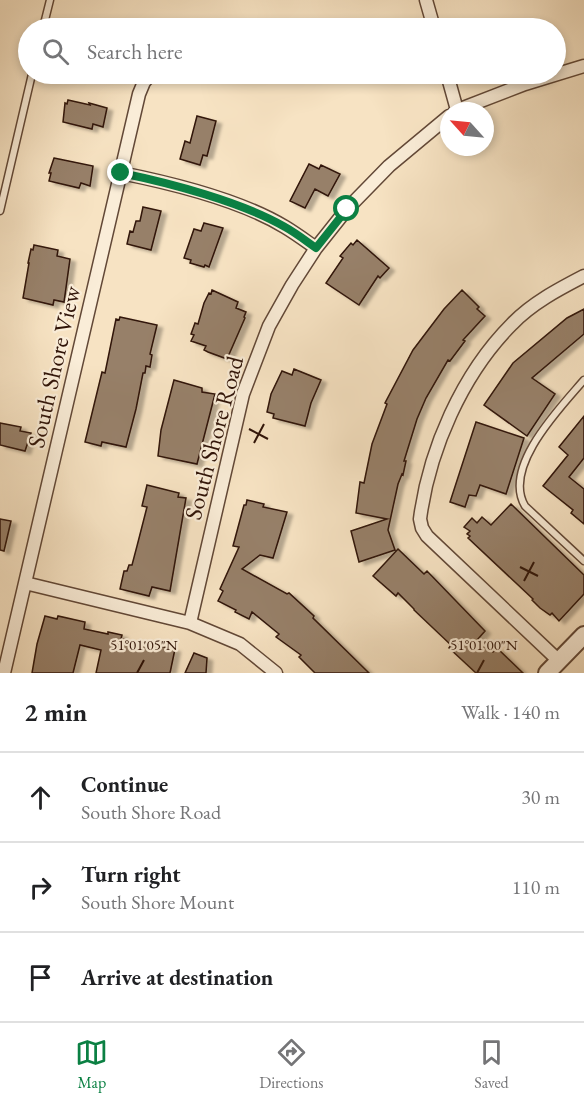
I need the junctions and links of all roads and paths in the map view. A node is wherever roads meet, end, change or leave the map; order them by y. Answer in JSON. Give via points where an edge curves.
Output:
{"nodes":[{"id":1,"x":50,"y":0,"type":"edge"},
{"id":2,"x":426,"y":0,"type":"edge"},
{"id":3,"x":46,"y":18,"type":"edge"},
{"id":4,"x":431,"y":18,"type":"edge"},
{"id":5,"x":584,"y":66,"type":"edge"},
{"id":6,"x":566,"y":71,"type":"edge"},
{"id":7,"x":30,"y":84,"type":"edge"},
{"id":8,"x":143,"y":84,"type":"edge"},
{"id":9,"x":449,"y":84,"type":"edge"},
{"id":10,"x":525,"y":84,"type":"edge"},
{"id":11,"x":452,"y":102,"type":"edge"},
{"id":12,"x":479,"y":102,"type":"edge"},
{"id":13,"x":440,"y":124,"type":"edge"},
{"id":14,"x":121,"y":173,"type":"junction"},
{"id":15,"x":0,"y":211,"type":"edge"},
{"id":16,"x":316,"y":248,"type":"junction"},
{"id":17,"x":584,"y":276,"type":"edge"},
{"id":18,"x":584,"y":380,"type":"edge"},
{"id":19,"x":584,"y":561,"type":"edge"},
{"id":20,"x":25,"y":583,"type":"junction"},
{"id":21,"x":190,"y":623,"type":"junction"},
{"id":22,"x":584,"y":635,"type":"edge"},
{"id":23,"x":553,"y":667,"type":"edge"},
{"id":24,"x":4,"y":673,"type":"edge"},
{"id":25,"x":276,"y":673,"type":"edge"}],
"edges":[{"from":1,"to":3,"type":"lane"},
{"from":2,"to":4,"type":"street"},
{"from":5,"to":6,"type":"street","name":"South Shore Road"},
{"from":7,"to":15,"type":"lane"},
{"from":8,"to":14,"type":"street","name":"South Shore View"},
{"from":9,"to":11,"type":"street"},
{"from":10,"to":12,"type":"street","name":"South Shore Road"},
{"from":13,"to":16,"type":"street","name":"South Shore Road","via":[[389,166]]},
{"from":14,"to":16,"type":"street","via":[[246,209],[285,227]]},
{"from":14,"to":20,"type":"street","name":"South Shore View"},
{"from":16,"to":21,"type":"street","name":"South Shore Road","via":[[269,326],[243,394]]},
{"from":17,"to":23,"type":"street","via":[[537,303],[513,323],[474,370],[444,429],[420,519],[427,536]]},
{"from":18,"to":19,"type":"lane","via":[[527,456],[519,496]]},
{"from":20,"to":21,"type":"street"},
{"from":20,"to":24,"type":"street","name":"South Shore View"},
{"from":21,"to":25,"type":"street","via":[[240,644]]},
{"from":22,"to":23,"type":"street"}]}
